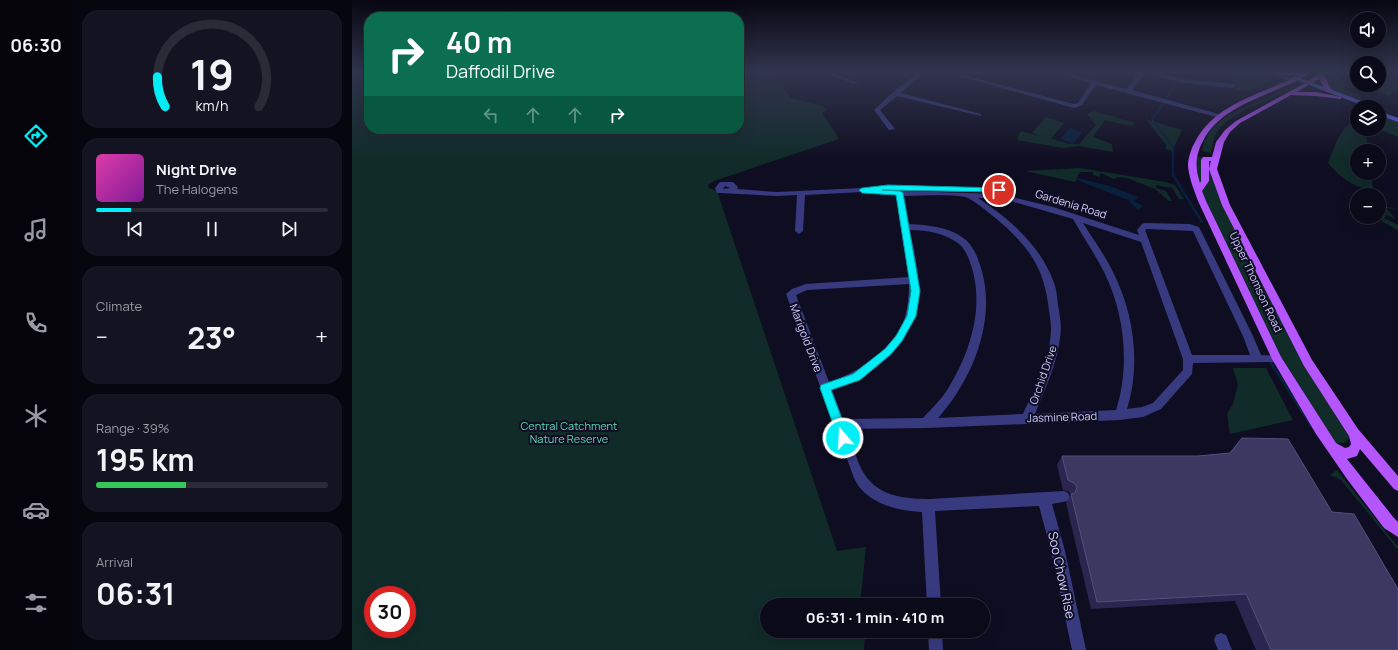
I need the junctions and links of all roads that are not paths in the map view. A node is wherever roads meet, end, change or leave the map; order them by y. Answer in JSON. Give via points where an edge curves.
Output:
{"nodes":[{"id":1,"x":884,"y":102,"type":"edge"},
{"id":2,"x":931,"y":102,"type":"edge"},
{"id":3,"x":1060,"y":102,"type":"edge"},
{"id":4,"x":1081,"y":102,"type":"edge"},
{"id":5,"x":1170,"y":102,"type":"edge"},
{"id":6,"x":1248,"y":102,"type":"edge"},
{"id":7,"x":1274,"y":102,"type":"edge"},
{"id":8,"x":1386,"y":112,"type":"edge"},
{"id":9,"x":979,"y":115,"type":"dead end"},
{"id":10,"x":1220,"y":116,"type":"junction"},
{"id":11,"x":1386,"y":116,"type":"edge"},
{"id":12,"x":1398,"y":116,"type":"edge"},
{"id":13,"x":1398,"y":120,"type":"edge"},
{"id":14,"x":891,"y":129,"type":"dead end"},
{"id":15,"x":1196,"y":149,"type":"junction"},
{"id":16,"x":1216,"y":157,"type":"junction"},
{"id":17,"x":862,"y":190,"type":"junction"},
{"id":18,"x":1199,"y":190,"type":"junction"},
{"id":19,"x":731,"y":191,"type":"dead end"},
{"id":20,"x":802,"y":192,"type":"junction"},
{"id":21,"x":900,"y":193,"type":"junction"},
{"id":22,"x":970,"y":196,"type":"junction"},
{"id":23,"x":1076,"y":218,"type":"junction"},
{"id":24,"x":905,"y":227,"type":"junction"},
{"id":25,"x":799,"y":231,"type":"dead end"},
{"id":26,"x":1143,"y":236,"type":"junction"},
{"id":27,"x":913,"y":280,"type":"junction"},
{"id":28,"x":1257,"y":358,"type":"junction"},
{"id":29,"x":1188,"y":359,"type":"junction"},
{"id":30,"x":1277,"y":359,"type":"junction"},
{"id":31,"x":825,"y":388,"type":"junction"},
{"id":32,"x":1120,"y":415,"type":"junction"},
{"id":33,"x":1027,"y":419,"type":"junction"},
{"id":34,"x":926,"y":423,"type":"junction"},
{"id":35,"x":839,"y":424,"type":"junction"},
{"id":36,"x":1354,"y":433,"type":"junction"},
{"id":37,"x":1329,"y":444,"type":"junction"},
{"id":38,"x":1398,"y":485,"type":"edge"},
{"id":39,"x":1064,"y":497,"type":"dead end"},
{"id":40,"x":1044,"y":499,"type":"junction"},
{"id":41,"x":928,"y":505,"type":"junction"},
{"id":42,"x":1398,"y":530,"type":"edge"},
{"id":43,"x":934,"y":598,"type":"edge"},
{"id":44,"x":935,"y":638,"type":"edge"},
{"id":45,"x":936,"y":650,"type":"edge"},
{"id":46,"x":1078,"y":650,"type":"edge"}],
"edges":[{"from":1,"to":14,"type":"street","via":[[877,110]]},
{"from":2,"to":9,"type":"street"},
{"from":3,"to":4,"type":"street","via":[[1074,106]]},
{"from":5,"to":10,"type":"street"},
{"from":6,"to":10,"type":"main road","name":"Upper Thomson Road"},
{"from":7,"to":16,"type":"main road","name":"Upper Thomson Road","via":[[1227,131],[1220,142]]},
{"from":8,"to":12,"type":"main road"},
{"from":10,"to":15,"type":"main road","name":"Upper Thomson Road","via":[[1211,124]]},
{"from":11,"to":13,"type":"main road"},
{"from":15,"to":16,"type":"main road"},
{"from":15,"to":18,"type":"main road","name":"Upper Thomson Road","via":[[1192,165]]},
{"from":16,"to":18,"type":"main road","via":[[1205,160],[1205,181]]},
{"from":16,"to":36,"type":"main road","name":"Upper Thomson Road","via":[[1213,169],[1226,205],[1308,363]]},
{"from":17,"to":20,"type":"street","name":"Gardenia Road"},
{"from":17,"to":21,"type":"street","name":"Gardenia Road"},
{"from":17,"to":26,"type":"street","name":"Gardenia Road","via":[[888,187],[1007,190]]},
{"from":18,"to":30,"type":"main road","name":"Upper Thomson Road"},
{"from":19,"to":20,"type":"street","name":"Gardenia Road","via":[[770,194]]},
{"from":20,"to":25,"type":"street"},
{"from":21,"to":22,"type":"street","name":"Gardenia Road"},
{"from":21,"to":24,"type":"street"},
{"from":22,"to":23,"type":"street","name":"Gardenia Road","via":[[1010,198]]},
{"from":22,"to":33,"type":"street","name":"Orchid Drive","via":[[989,208],[1030,246],[1050,284],[1057,324],[1054,345],[1043,382]]},
{"from":23,"to":26,"type":"street","name":"Gardenia Road"},
{"from":23,"to":32,"type":"street","via":[[1110,274],[1124,317],[1128,374],[1127,392]]},
{"from":24,"to":27,"type":"street"},
{"from":24,"to":34,"type":"street","via":[[924,227],[941,231],[959,240],[969,249],[981,282],[982,305],[971,354],[952,392]]},
{"from":26,"to":28,"type":"street","via":[[1142,227],[1145,226],[1196,229]]},
{"from":26,"to":29,"type":"street"},
{"from":27,"to":31,"type":"street","via":[[915,291],[911,316],[888,352],[863,373]]},
{"from":27,"to":31,"type":"street","name":"Marigold Drive","via":[[806,287],[791,294]]},
{"from":28,"to":29,"type":"street"},
{"from":28,"to":30,"type":"street"},
{"from":29,"to":32,"type":"street","name":"Jasmine Road","via":[[1188,371],[1157,406],[1143,412]]},
{"from":30,"to":37,"type":"main road","name":"Upper Thomson Road"},
{"from":31,"to":35,"type":"street","name":"Marigold Drive"},
{"from":32,"to":33,"type":"street","name":"Jasmine Road"},
{"from":33,"to":34,"type":"street","name":"Jasmine Road"},
{"from":34,"to":35,"type":"street","name":"Jasmine Road"},
{"from":35,"to":41,"type":"street","name":"Marigold Drive","via":[[860,478],[868,488],[878,496],[892,501]]},
{"from":36,"to":37,"type":"main road","via":[[1357,444],[1349,454],[1339,452]]},
{"from":36,"to":38,"type":"main road","name":"Upper Thomson Road"},
{"from":37,"to":42,"type":"main road","name":"Upper Thomson Road","via":[[1359,486],[1389,523]]},
{"from":39,"to":40,"type":"street","name":"Marigold Drive"},
{"from":40,"to":41,"type":"street","name":"Marigold Drive"},
{"from":40,"to":46,"type":"street","name":"Soo Chow Rise","via":[[1058,551]]},
{"from":41,"to":43,"type":"street"},
{"from":44,"to":45,"type":"street"}]}
